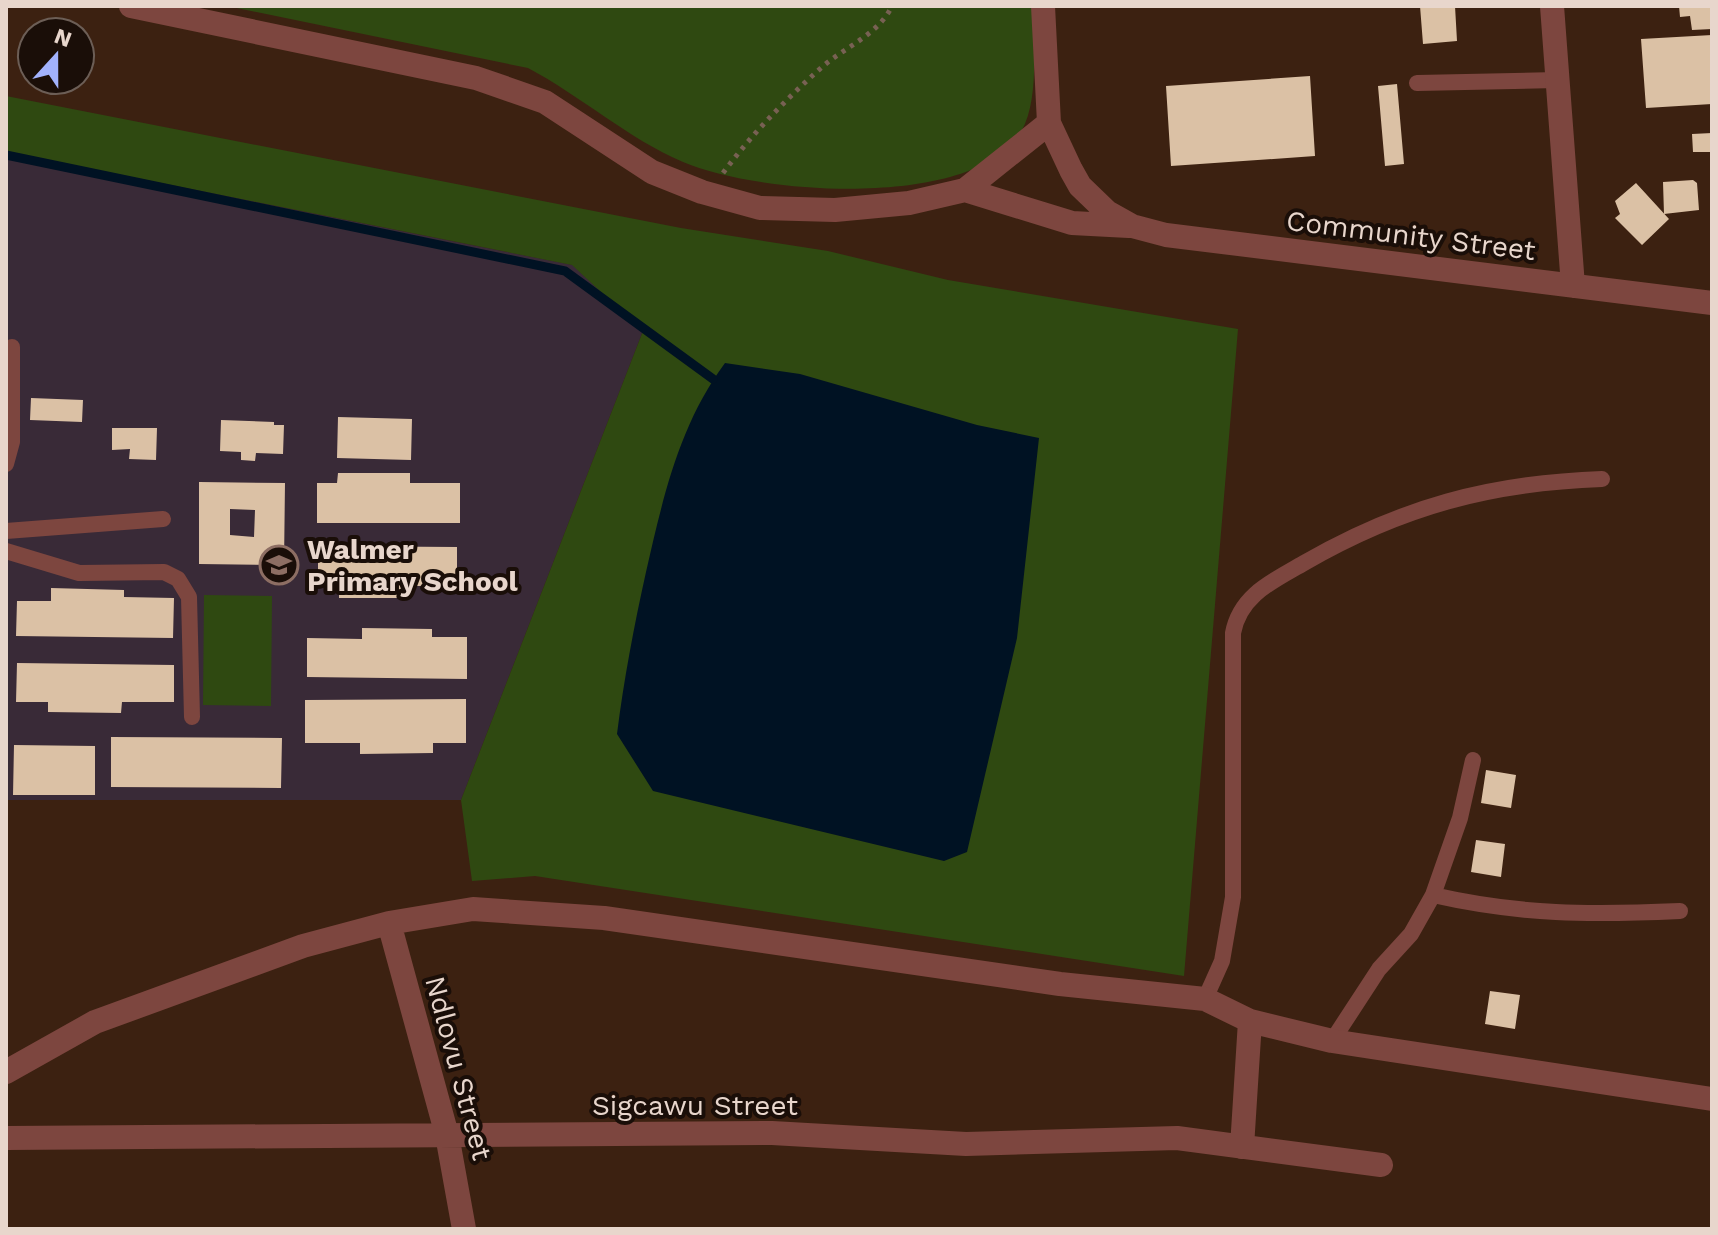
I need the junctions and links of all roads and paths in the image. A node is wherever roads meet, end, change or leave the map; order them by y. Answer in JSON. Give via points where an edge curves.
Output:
{"nodes":[{"id":1,"x":131,"y":6,"type":"edge"},
{"id":2,"x":892,"y":6,"type":"edge"},
{"id":3,"x":1043,"y":6,"type":"edge"},
{"id":4,"x":1552,"y":6,"type":"edge"},
{"id":5,"x":1557,"y":80,"type":"junction"},
{"id":6,"x":1417,"y":83,"type":"dead end"},
{"id":7,"x":1049,"y":123,"type":"junction"},
{"id":8,"x":965,"y":190,"type":"junction"},
{"id":9,"x":702,"y":192,"type":"junction"},
{"id":10,"x":1132,"y":226,"type":"junction"},
{"id":11,"x":1573,"y":286,"type":"junction"},
{"id":12,"x":1712,"y":303,"type":"edge"},
{"id":13,"x":12,"y":347,"type":"dead end"},
{"id":14,"x":6,"y":464,"type":"edge"},
{"id":15,"x":1602,"y":479,"type":"dead end"},
{"id":16,"x":163,"y":519,"type":"dead end"},
{"id":17,"x":6,"y":531,"type":"edge"},
{"id":18,"x":6,"y":551,"type":"edge"},
{"id":19,"x":192,"y":717,"type":"dead end"},
{"id":20,"x":1473,"y":760,"type":"dead end"},
{"id":21,"x":1433,"y":895,"type":"junction"},
{"id":22,"x":1680,"y":911,"type":"dead end"},
{"id":23,"x":389,"y":923,"type":"junction"},
{"id":24,"x":1205,"y":999,"type":"junction"},
{"id":25,"x":1250,"y":1021,"type":"junction"},
{"id":26,"x":1332,"y":1041,"type":"junction"},
{"id":27,"x":6,"y":1072,"type":"edge"},
{"id":28,"x":1712,"y":1099,"type":"edge"},
{"id":29,"x":447,"y":1135,"type":"junction"},
{"id":30,"x":6,"y":1138,"type":"edge"},
{"id":31,"x":1242,"y":1147,"type":"junction"},
{"id":32,"x":1381,"y":1165,"type":"dead end"},
{"id":33,"x":464,"y":1229,"type":"edge"}],
"edges":[{"from":1,"to":9,"type":"street","via":[[476,78],[545,102],[652,172]]},
{"from":2,"to":9,"type":"path","via":[[885,21],[823,66]]},
{"from":3,"to":7,"type":"street"},
{"from":4,"to":5,"type":"street"},
{"from":5,"to":6,"type":"lane"},
{"from":5,"to":11,"type":"street"},
{"from":7,"to":8,"type":"street"},
{"from":7,"to":10,"type":"street","name":"Community Street","via":[[1080,186],[1107,212]]},
{"from":8,"to":9,"type":"street","via":[[909,203],[803,211],[760,208]]},
{"from":8,"to":10,"type":"street","via":[[1072,223]]},
{"from":10,"to":11,"type":"street","name":"Community Street","via":[[1166,235]]},
{"from":11,"to":12,"type":"street","name":"Community Street"},
{"from":13,"to":14,"type":"lane","via":[[12,442]]},
{"from":15,"to":24,"type":"lane","via":[[1543,481],[1431,504],[1325,551],[1261,588],[1244,606],[1233,633],[1233,897],[1222,961]]},
{"from":16,"to":17,"type":"lane"},
{"from":18,"to":19,"type":"lane","via":[[79,573],[164,572],[178,579],[189,597]]},
{"from":20,"to":21,"type":"lane","via":[[1460,818]]},
{"from":21,"to":22,"type":"lane","via":[[1496,909],[1563,915]]},
{"from":21,"to":26,"type":"lane","via":[[1411,934],[1379,969]]},
{"from":23,"to":24,"type":"street","via":[[473,909],[604,918],[1060,984]]},
{"from":23,"to":27,"type":"street","via":[[303,946],[95,1022]]},
{"from":23,"to":29,"type":"street","name":"Ndlovu Street"},
{"from":24,"to":25,"type":"street"},
{"from":25,"to":26,"type":"street"},
{"from":25,"to":31,"type":"street"},
{"from":26,"to":28,"type":"street"},
{"from":29,"to":30,"type":"street","name":"Sigcawu Street"},
{"from":29,"to":31,"type":"street","name":"Sigcawu Street","via":[[772,1133],[966,1144],[1177,1138]]},
{"from":29,"to":33,"type":"street","name":"Ndlovu Street"},
{"from":31,"to":32,"type":"street","name":"Sigcawu Street"}]}
